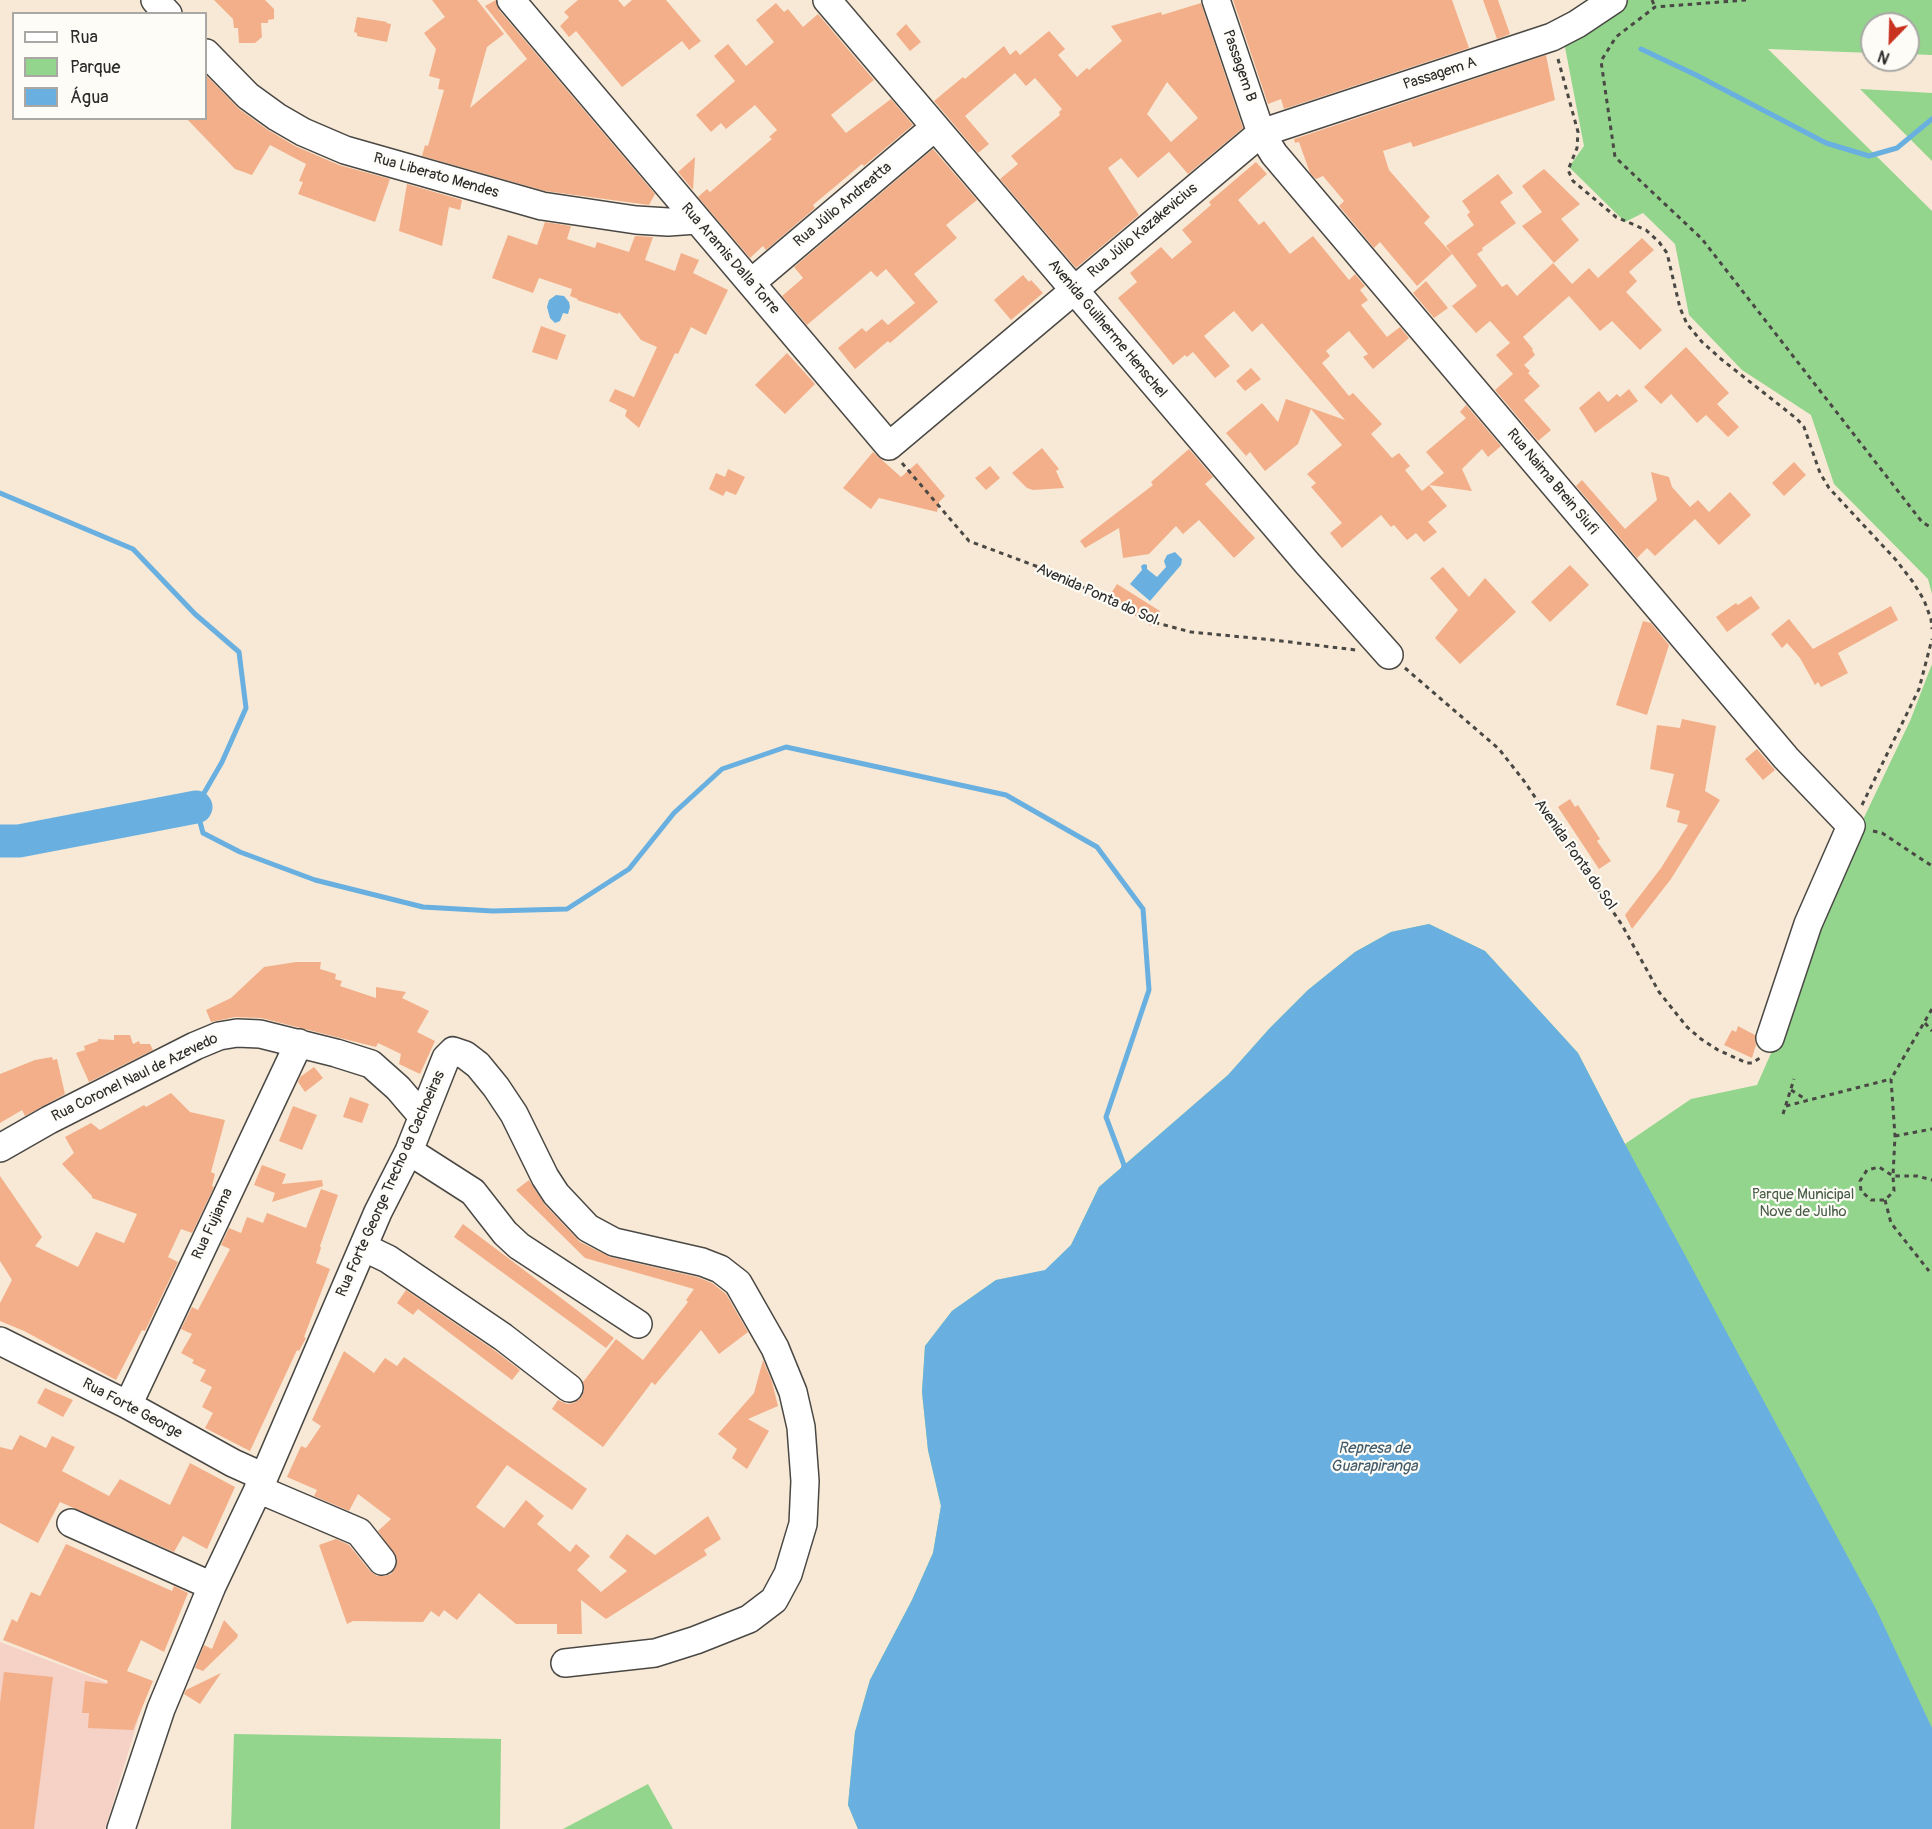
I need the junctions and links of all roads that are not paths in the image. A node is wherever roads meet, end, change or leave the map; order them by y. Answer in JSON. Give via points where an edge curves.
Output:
{"nodes":[{"id":1,"x":155,"y":0,"type":"edge"},
{"id":2,"x":511,"y":0,"type":"edge"},
{"id":3,"x":827,"y":0,"type":"edge"},
{"id":4,"x":1216,"y":0,"type":"edge"},
{"id":5,"x":1612,"y":0,"type":"edge"},
{"id":6,"x":166,"y":12,"type":"edge"},
{"id":7,"x":207,"y":54,"type":"edge"},
{"id":8,"x":935,"y":127,"type":"junction"},
{"id":9,"x":1260,"y":133,"type":"junction"},
{"id":10,"x":696,"y":220,"type":"junction"},
{"id":11,"x":751,"y":283,"type":"junction"},
{"id":12,"x":1073,"y":289,"type":"junction"},
{"id":13,"x":889,"y":446,"type":"joint"},
{"id":14,"x":1389,"y":655,"type":"road end"},
{"id":15,"x":1770,"y":1038,"type":"road end"},
{"id":16,"x":299,"y":1043,"type":"junction"},
{"id":17,"x":422,"y":1116,"type":"junction"},
{"id":18,"x":0,"y":1148,"type":"edge"},
{"id":19,"x":409,"y":1151,"type":"junction"},
{"id":20,"x":363,"y":1247,"type":"junction"},
{"id":21,"x":638,"y":1324,"type":"dead end"},
{"id":22,"x":0,"y":1341,"type":"edge"},
{"id":23,"x":569,"y":1389,"type":"dead end"},
{"id":24,"x":128,"y":1405,"type":"junction"},
{"id":25,"x":261,"y":1483,"type":"junction"},
{"id":26,"x":71,"y":1523,"type":"dead end"},
{"id":27,"x":382,"y":1561,"type":"dead end"},
{"id":28,"x":212,"y":1586,"type":"junction"},
{"id":29,"x":565,"y":1663,"type":"dead end"},
{"id":30,"x":121,"y":1829,"type":"edge"}],
"edges":[{"from":1,"to":6,"type":"street"},
{"from":2,"to":10,"type":"street","name":"Rua Aramis Dalla Torre"},
{"from":3,"to":8,"type":"street","name":"Avenida Guilherme Henschel"},
{"from":4,"to":9,"type":"street","name":"Passagem B"},
{"from":5,"to":9,"type":"street","name":"Passagem A","via":[[1552,37]]},
{"from":7,"to":10,"type":"street","name":"Rua Liberato Mendes","via":[[248,96],[277,117],[345,150],[542,206],[636,220]]},
{"from":8,"to":11,"type":"street","name":"Rua Júlio Andreatta"},
{"from":8,"to":12,"type":"street","name":"Avenida Guilherme Henschel"},
{"from":9,"to":12,"type":"street","name":"Rua Júlio Kazakevicius"},
{"from":9,"to":15,"type":"street","name":"Rua Naima Brein Siufi","via":[[1737,701],[1851,826],[1808,924]]},
{"from":10,"to":11,"type":"street","name":"Rua Aramis Dalla Torre"},
{"from":11,"to":13,"type":"street","name":"Rua Aramis Dalla Torre"},
{"from":12,"to":13,"type":"street","name":"Rua Júlio Kazakevicius"},
{"from":12,"to":14,"type":"street","name":"Avenida Guilherme Henschel"},
{"from":16,"to":17,"type":"street","name":"Rua Coronel Naul de Azevedo","via":[[362,1060],[380,1070]]},
{"from":16,"to":18,"type":"street","name":"Rua Coronel Naul de Azevedo","via":[[260,1034],[219,1036]]},
{"from":16,"to":24,"type":"street","name":"Rua Fujiama"},
{"from":17,"to":19,"type":"street","name":"Rua Forte George Trecho da Cachoeiras"},
{"from":17,"to":29,"type":"street","name":"Rua Forte George Trecho da Cachoeiras","via":[[448,1055],[453,1051],[465,1054],[508,1105],[556,1194],[588,1228],[614,1242],[702,1262],[731,1276],[775,1348],[793,1392],[801,1427],[803,1524],[788,1574],[774,1600],[749,1619],[655,1653]]},
{"from":19,"to":20,"type":"street","name":"Rua Forte George Trecho da Cachoeiras"},
{"from":19,"to":21,"type":"street","via":[[473,1192],[519,1246]]},
{"from":20,"to":23,"type":"street","via":[[388,1259],[503,1337]]},
{"from":20,"to":25,"type":"street","name":"Rua Forte George Trecho da Cachoeiras"},
{"from":22,"to":24,"type":"street","name":"Rua Forte George"},
{"from":24,"to":25,"type":"street","name":"Rua Forte George","via":[[233,1463]]},
{"from":25,"to":27,"type":"street","name":"Rua Forte George","via":[[359,1532]]},
{"from":25,"to":28,"type":"street","name":"Rua Forte George Trecho da Cachoeiras"},
{"from":26,"to":28,"type":"street"},
{"from":28,"to":30,"type":"street","name":"Rua Forte George Trecho da Cachoeiras","via":[[161,1709]]}]}
